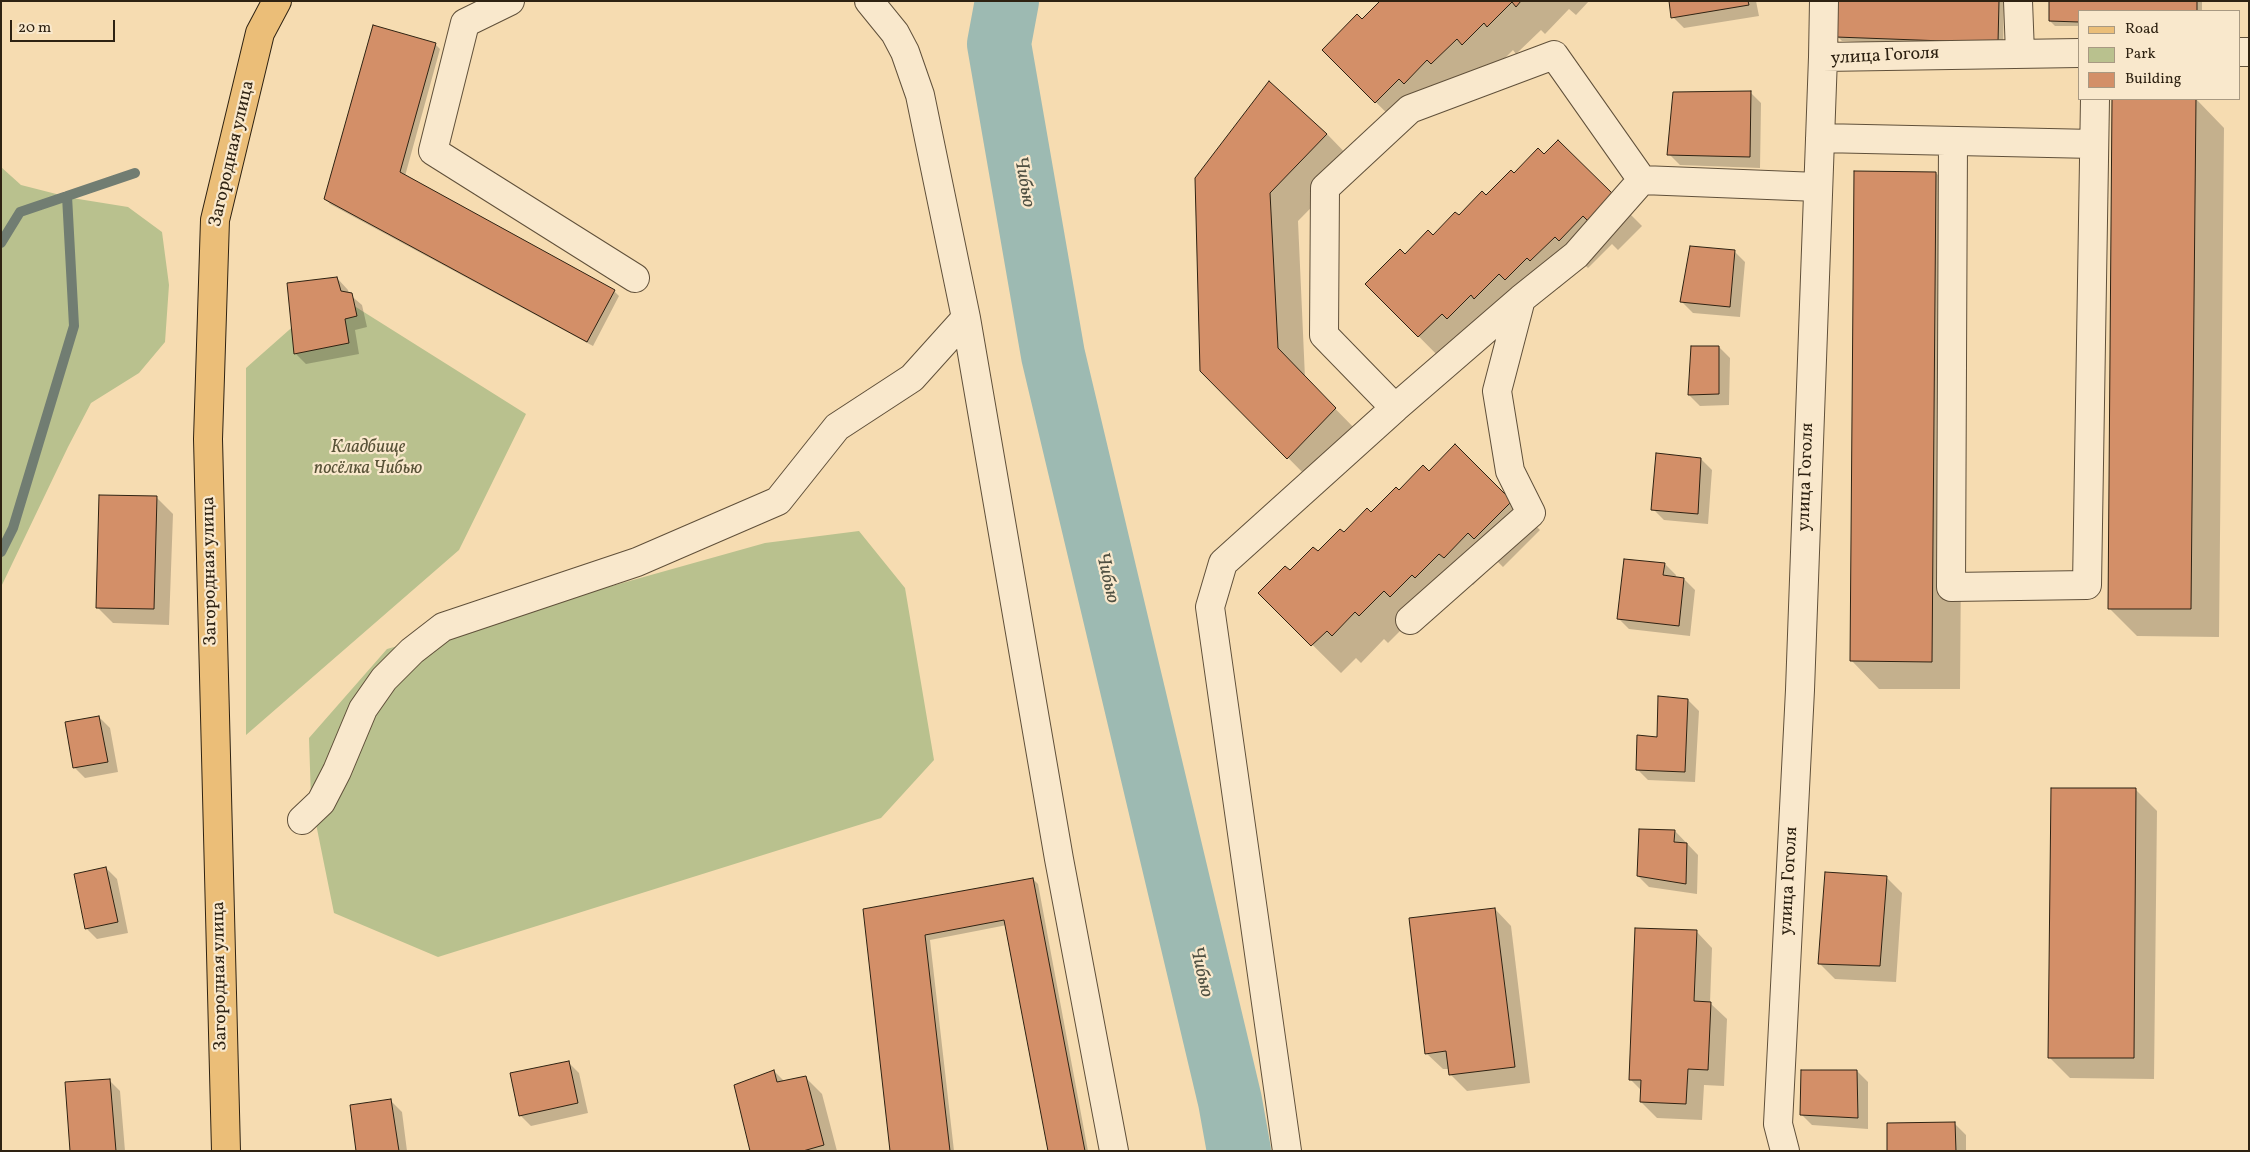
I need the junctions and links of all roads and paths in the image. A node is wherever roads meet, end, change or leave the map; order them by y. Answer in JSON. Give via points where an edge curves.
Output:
{"nodes":[{"id":1,"x":277,"y":1,"type":"edge"},
{"id":2,"x":510,"y":1,"type":"edge"},
{"id":3,"x":868,"y":1,"type":"edge"},
{"id":4,"x":1824,"y":1,"type":"edge"},
{"id":5,"x":2018,"y":1,"type":"edge"},
{"id":6,"x":2020,"y":53,"type":"junction"},
{"id":7,"x":2078,"y":53,"type":"edge"},
{"id":8,"x":1823,"y":57,"type":"junction"},
{"id":9,"x":2095,"y":100,"type":"edge"},
{"id":10,"x":1820,"y":138,"type":"junction"},
{"id":11,"x":1953,"y":141,"type":"junction"},
{"id":12,"x":2094,"y":144,"type":"junction"},
{"id":13,"x":1642,"y":180,"type":"junction"},
{"id":14,"x":1818,"y":187,"type":"junction"},
{"id":15,"x":635,"y":278,"type":"dead end"},
{"id":16,"x":1521,"y":299,"type":"junction"},
{"id":17,"x":966,"y":318,"type":"junction"},
{"id":18,"x":1395,"y":408,"type":"junction"},
{"id":19,"x":1410,"y":620,"type":"dead end"},
{"id":20,"x":302,"y":820,"type":"dead end"},
{"id":21,"x":226,"y":1151,"type":"edge"},
{"id":22,"x":1114,"y":1151,"type":"edge"},
{"id":23,"x":1287,"y":1151,"type":"edge"},
{"id":24,"x":1785,"y":1151,"type":"edge"}],
"edges":[{"from":1,"to":21,"type":"main road","name":"Загородная улица","via":[[260,34],[215,220],[208,439]]},
{"from":2,"to":15,"type":"street","via":[[465,24],[433,150]]},
{"from":3,"to":17,"type":"street","via":[[895,33],[920,95]]},
{"from":4,"to":8,"type":"street"},
{"from":5,"to":6,"type":"street"},
{"from":6,"to":7,"type":"street","name":"улица Гоголя"},
{"from":6,"to":8,"type":"street","name":"улица Гоголя"},
{"from":8,"to":10,"type":"street","name":"улица Гоголя"},
{"from":9,"to":12,"type":"street"},
{"from":10,"to":11,"type":"street"},
{"from":10,"to":14,"type":"street","name":"улица Гоголя"},
{"from":11,"to":12,"type":"street"},
{"from":11,"to":12,"type":"street","via":[[1951,587],[2087,585]]},
{"from":13,"to":14,"type":"street"},
{"from":13,"to":16,"type":"street","via":[[1576,255]]},
{"from":13,"to":18,"type":"street","via":[[1554,55],[1410,108],[1324,188],[1324,335]]},
{"from":14,"to":24,"type":"street","name":"улица Гоголя","via":[[1800,690],[1778,1124]]},
{"from":16,"to":18,"type":"street"},
{"from":16,"to":19,"type":"street","via":[[1497,391],[1510,471],[1531,513]]},
{"from":17,"to":20,"type":"street","via":[[912,378],[837,427],[778,501],[637,562],[443,627],[384,679],[364,709],[321,802]]},
{"from":17,"to":22,"type":"street"},
{"from":18,"to":23,"type":"street","via":[[1223,563],[1210,607]]}]}
